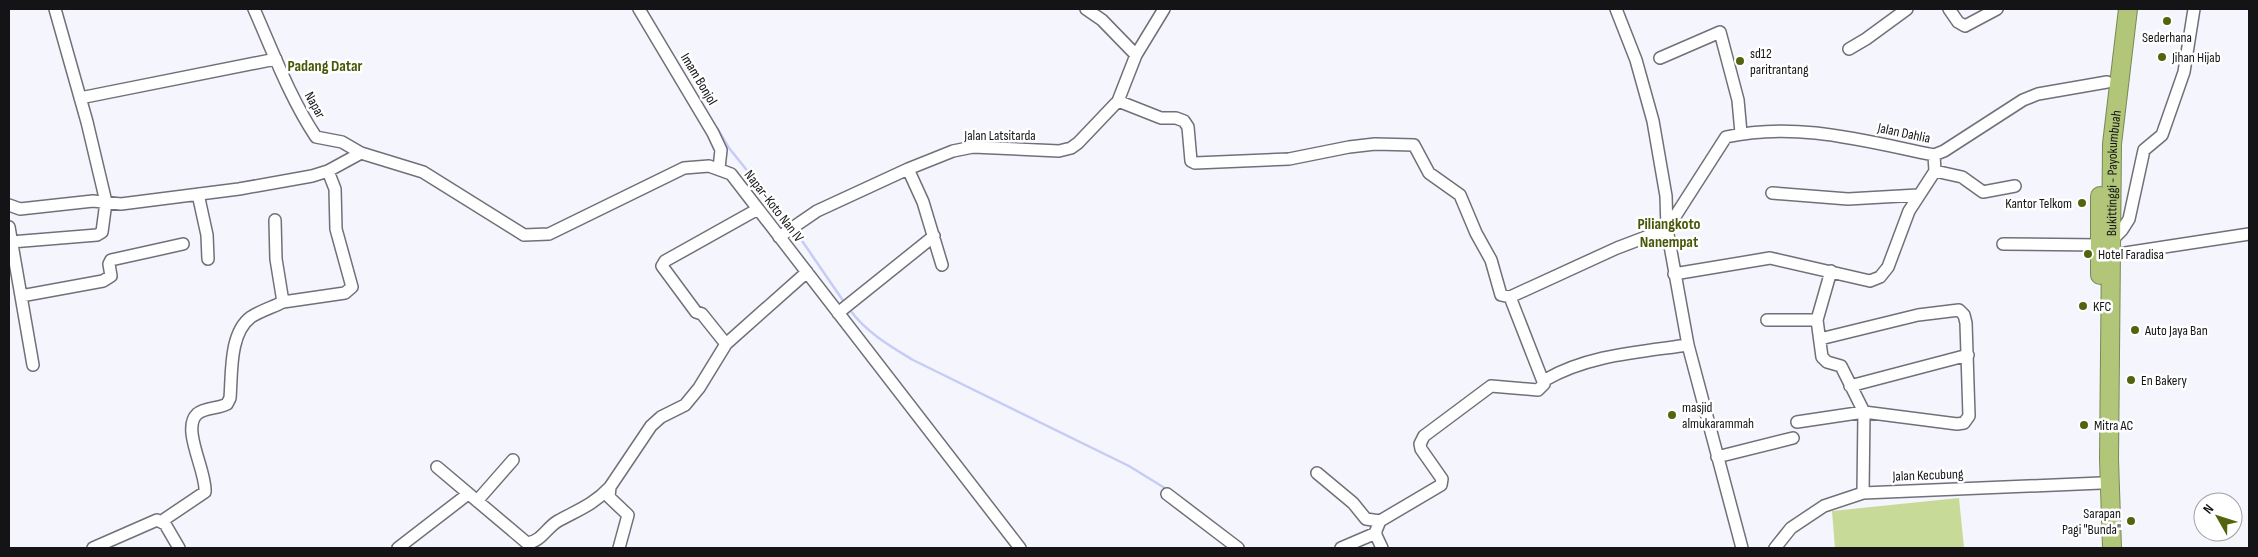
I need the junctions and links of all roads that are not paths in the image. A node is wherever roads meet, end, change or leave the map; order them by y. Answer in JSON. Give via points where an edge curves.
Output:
{"nodes":[{"id":1,"x":55,"y":9,"type":"edge"},
{"id":2,"x":254,"y":9,"type":"edge"},
{"id":3,"x":640,"y":9,"type":"edge"},
{"id":4,"x":1086,"y":9,"type":"edge"},
{"id":5,"x":1164,"y":9,"type":"edge"},
{"id":6,"x":1616,"y":9,"type":"edge"},
{"id":7,"x":1907,"y":9,"type":"edge"},
{"id":8,"x":1949,"y":9,"type":"edge"},
{"id":9,"x":1997,"y":9,"type":"edge"},
{"id":10,"x":2116,"y":9,"type":"edge"},
{"id":11,"x":2128,"y":9,"type":"edge"},
{"id":12,"x":2194,"y":9,"type":"edge"},
{"id":13,"x":1849,"y":49,"type":"dead end"},
{"id":14,"x":1136,"y":55,"type":"junction"},
{"id":15,"x":1660,"y":58,"type":"dead end"},
{"id":16,"x":276,"y":59,"type":"junction"},
{"id":17,"x":2107,"y":82,"type":"junction"},
{"id":18,"x":80,"y":98,"type":"junction"},
{"id":19,"x":1123,"y":104,"type":"junction"},
{"id":20,"x":1741,"y":134,"type":"junction"},
{"id":21,"x":361,"y":154,"type":"junction"},
{"id":22,"x":1934,"y":155,"type":"junction"},
{"id":23,"x":719,"y":168,"type":"junction"},
{"id":24,"x":908,"y":169,"type":"junction"},
{"id":25,"x":328,"y":171,"type":"junction"},
{"id":26,"x":1935,"y":171,"type":"junction"},
{"id":27,"x":2015,"y":186,"type":"dead end"},
{"id":28,"x":1772,"y":192,"type":"dead end"},
{"id":29,"x":198,"y":194,"type":"junction"},
{"id":30,"x":1918,"y":195,"type":"junction"},
{"id":31,"x":106,"y":202,"type":"junction"},
{"id":32,"x":9,"y":205,"type":"edge"},
{"id":33,"x":758,"y":209,"type":"junction"},
{"id":34,"x":275,"y":220,"type":"dead end"},
{"id":35,"x":9,"y":228,"type":"edge"},
{"id":36,"x":1667,"y":230,"type":"junction"},
{"id":37,"x":2249,"y":234,"type":"edge"},
{"id":38,"x":934,"y":236,"type":"junction"},
{"id":39,"x":779,"y":237,"type":"junction"},
{"id":40,"x":11,"y":242,"type":"junction"},
{"id":41,"x":183,"y":244,"type":"dead end"},
{"id":42,"x":2003,"y":244,"type":"dead end"},
{"id":43,"x":2108,"y":246,"type":"junction"},
{"id":44,"x":208,"y":259,"type":"dead end"},
{"id":45,"x":942,"y":265,"type":"dead end"},
{"id":46,"x":1832,"y":271,"type":"junction"},
{"id":47,"x":807,"y":272,"type":"junction"},
{"id":48,"x":1674,"y":274,"type":"junction"},
{"id":49,"x":21,"y":296,"type":"junction"},
{"id":50,"x":1510,"y":297,"type":"junction"},
{"id":51,"x":283,"y":302,"type":"junction"},
{"id":52,"x":838,"y":312,"type":"junction"},
{"id":53,"x":1768,"y":320,"type":"dead end"},
{"id":54,"x":1817,"y":320,"type":"junction"},
{"id":55,"x":1820,"y":340,"type":"junction"},
{"id":56,"x":726,"y":344,"type":"junction"},
{"id":57,"x":1688,"y":345,"type":"junction"},
{"id":58,"x":1968,"y":355,"type":"junction"},
{"id":59,"x":33,"y":365,"type":"dead end"},
{"id":60,"x":1545,"y":380,"type":"junction"},
{"id":61,"x":1850,"y":386,"type":"junction"},
{"id":62,"x":1864,"y":412,"type":"junction"},
{"id":63,"x":1797,"y":422,"type":"dead end"},
{"id":64,"x":1793,"y":438,"type":"dead end"},
{"id":65,"x":1717,"y":457,"type":"junction"},
{"id":66,"x":513,"y":460,"type":"dead end"},
{"id":67,"x":437,"y":467,"type":"dead end"},
{"id":68,"x":1317,"y":473,"type":"dead end"},
{"id":69,"x":2101,"y":483,"type":"junction"},
{"id":70,"x":610,"y":489,"type":"junction"},
{"id":71,"x":1863,"y":493,"type":"junction"},
{"id":72,"x":1167,"y":494,"type":"dead end"},
{"id":73,"x":472,"y":498,"type":"junction"},
{"id":74,"x":162,"y":521,"type":"junction"},
{"id":75,"x":1380,"y":521,"type":"junction"},
{"id":76,"x":1376,"y":533,"type":"junction"},
{"id":77,"x":523,"y":546,"type":"edge"},
{"id":78,"x":1231,"y":547,"type":"edge"},
{"id":79,"x":94,"y":548,"type":"edge"},
{"id":80,"x":178,"y":548,"type":"edge"},
{"id":81,"x":398,"y":548,"type":"edge"},
{"id":82,"x":619,"y":548,"type":"edge"},
{"id":83,"x":1020,"y":548,"type":"edge"},
{"id":84,"x":1341,"y":548,"type":"edge"},
{"id":85,"x":1382,"y":548,"type":"edge"},
{"id":86,"x":1742,"y":548,"type":"edge"},
{"id":87,"x":1775,"y":548,"type":"edge"},
{"id":88,"x":2102,"y":548,"type":"edge"},
{"id":89,"x":2112,"y":548,"type":"edge"}],
"edges":[{"from":1,"to":18,"type":"street"},
{"from":2,"to":16,"type":"street","name":"Napar"},
{"from":3,"to":23,"type":"street","name":"Imam Bonjol","via":[[713,133],[721,150]]},
{"from":4,"to":14,"type":"street","via":[[1102,20]]},
{"from":5,"to":14,"type":"street","name":"Jalan Latsitarda"},
{"from":6,"to":36,"type":"street","via":[[1636,60],[1653,122],[1666,196]]},
{"from":7,"to":13,"type":"street"},
{"from":8,"to":9,"type":"street","via":[[1960,25],[1965,26]]},
{"from":10,"to":17,"type":"highway","name":"Bukittinggi - Payokumbuah"},
{"from":11,"to":43,"type":"highway","name":"Bukittinggi - Payokumbuah","via":[[2112,144]]},
{"from":12,"to":43,"type":"street","via":[[2184,72],[2162,135],[2144,150],[2129,219]]},
{"from":14,"to":19,"type":"street","name":"Jalan Latsitarda"},
{"from":15,"to":20,"type":"street","via":[[1720,32],[1738,100]]},
{"from":16,"to":18,"type":"street"},
{"from":16,"to":21,"type":"street","name":"Napar","via":[[316,137],[342,142]]},
{"from":17,"to":22,"type":"street","name":"Jalan Dahlia","via":[[2038,94],[2022,100]]},
{"from":17,"to":43,"type":"highway","name":"Bukittinggi - Payokumbuah","via":[[2101,144]]},
{"from":18,"to":31,"type":"street"},
{"from":19,"to":24,"type":"street","name":"Jalan Latsitarda","via":[[1071,148],[1059,151],[973,147]]},
{"from":19,"to":50,"type":"street","via":[[1162,118],[1184,121],[1188,126],[1191,161],[1194,163],[1289,159],[1349,146],[1414,146],[1429,173],[1460,195],[1491,260],[1502,296]]},
{"from":20,"to":22,"type":"street","name":"Jalan Dahlia","via":[[1820,133]]},
{"from":20,"to":36,"type":"street","name":"Jalan Dahlia","via":[[1726,137],[1715,151]]},
{"from":21,"to":23,"type":"street","via":[[423,172],[517,231],[532,236],[549,234],[684,168]]},
{"from":21,"to":25,"type":"street"},
{"from":22,"to":26,"type":"street"},
{"from":23,"to":33,"type":"street","name":"Napar-Koto Nan IV","via":[[731,174]]},
{"from":24,"to":38,"type":"street"},
{"from":24,"to":39,"type":"street","name":"Jalan Latsitarda","via":[[817,211]]},
{"from":25,"to":29,"type":"street"},
{"from":25,"to":51,"type":"street","via":[[335,190],[336,229],[352,286],[345,293]]},
{"from":26,"to":27,"type":"street","via":[[1962,176],[1983,192]]},
{"from":26,"to":30,"type":"street"},
{"from":28,"to":30,"type":"street","via":[[1848,199]]},
{"from":29,"to":31,"type":"street","via":[[121,204]]},
{"from":29,"to":44,"type":"street","via":[[207,235]]},
{"from":30,"to":46,"type":"street","via":[[1888,267],[1880,277],[1870,280]]},
{"from":31,"to":32,"type":"street","via":[[20,209]]},
{"from":31,"to":40,"type":"street","via":[[100,234]]},
{"from":33,"to":39,"type":"street","name":"Napar-Koto Nan IV"},
{"from":33,"to":56,"type":"street","via":[[662,266],[696,312],[702,314]]},
{"from":34,"to":51,"type":"street","via":[[276,259]]},
{"from":35,"to":40,"type":"street"},
{"from":36,"to":48,"type":"street"},
{"from":36,"to":50,"type":"street","via":[[1617,248]]},
{"from":37,"to":43,"type":"street"},
{"from":38,"to":45,"type":"street"},
{"from":38,"to":52,"type":"street"},
{"from":39,"to":47,"type":"street","name":"Napar-Koto Nan IV"},
{"from":40,"to":49,"type":"street"},
{"from":41,"to":49,"type":"street","via":[[112,260],[111,276],[103,281]]},
{"from":42,"to":43,"type":"street"},
{"from":43,"to":69,"type":"highway","name":"Bukittinggi - Payokumbuah"},
{"from":43,"to":89,"type":"highway","name":"Bukittinggi - Payokumbuah"},
{"from":46,"to":48,"type":"street","via":[[1770,258]]},
{"from":46,"to":54,"type":"street"},
{"from":47,"to":52,"type":"street","name":"Napar-Koto Nan IV"},
{"from":47,"to":56,"type":"street"},
{"from":48,"to":57,"type":"street"},
{"from":49,"to":59,"type":"street"},
{"from":50,"to":60,"type":"street"},
{"from":51,"to":74,"type":"street","via":[[250,318],[241,332],[235,347],[227,404],[203,410],[192,421],[205,492]]},
{"from":52,"to":83,"type":"street","name":"Napar-Koto Nan IV"},
{"from":53,"to":54,"type":"street"},
{"from":54,"to":55,"type":"street"},
{"from":55,"to":58,"type":"street","via":[[1918,315],[1959,310],[1966,319]]},
{"from":55,"to":61,"type":"street","via":[[1822,357],[1841,366]]},
{"from":56,"to":70,"type":"street","via":[[689,401],[651,426]]},
{"from":57,"to":60,"type":"street","via":[[1600,358],[1565,368]]},
{"from":57,"to":65,"type":"street"},
{"from":58,"to":61,"type":"street"},
{"from":58,"to":62,"type":"street","via":[[1969,416],[1964,423]]},
{"from":60,"to":75,"type":"street","via":[[1538,390],[1496,385],[1486,388],[1424,436],[1420,450],[1442,479],[1441,486]]},
{"from":61,"to":62,"type":"street"},
{"from":62,"to":63,"type":"street"},
{"from":62,"to":71,"type":"street"},
{"from":64,"to":65,"type":"street"},
{"from":65,"to":86,"type":"street"},
{"from":66,"to":73,"type":"street"},
{"from":67,"to":73,"type":"street"},
{"from":68,"to":75,"type":"street","via":[[1366,519]]},
{"from":69,"to":71,"type":"street","name":"Jalan Kecubung"},
{"from":69,"to":88,"type":"highway","name":"Bukittinggi - Payokumbuah"},
{"from":70,"to":77,"type":"street","via":[[593,504],[558,521],[535,541]]},
{"from":70,"to":82,"type":"street","via":[[628,514]]},
{"from":71,"to":87,"type":"street","name":"Jalan Kecubung","via":[[1824,506],[1791,528]]},
{"from":72,"to":78,"type":"street"},
{"from":73,"to":77,"type":"street"},
{"from":73,"to":81,"type":"street"},
{"from":74,"to":79,"type":"street","via":[[152,521]]},
{"from":74,"to":80,"type":"street"},
{"from":75,"to":76,"type":"street"},
{"from":76,"to":84,"type":"street"},
{"from":76,"to":85,"type":"street"}]}
